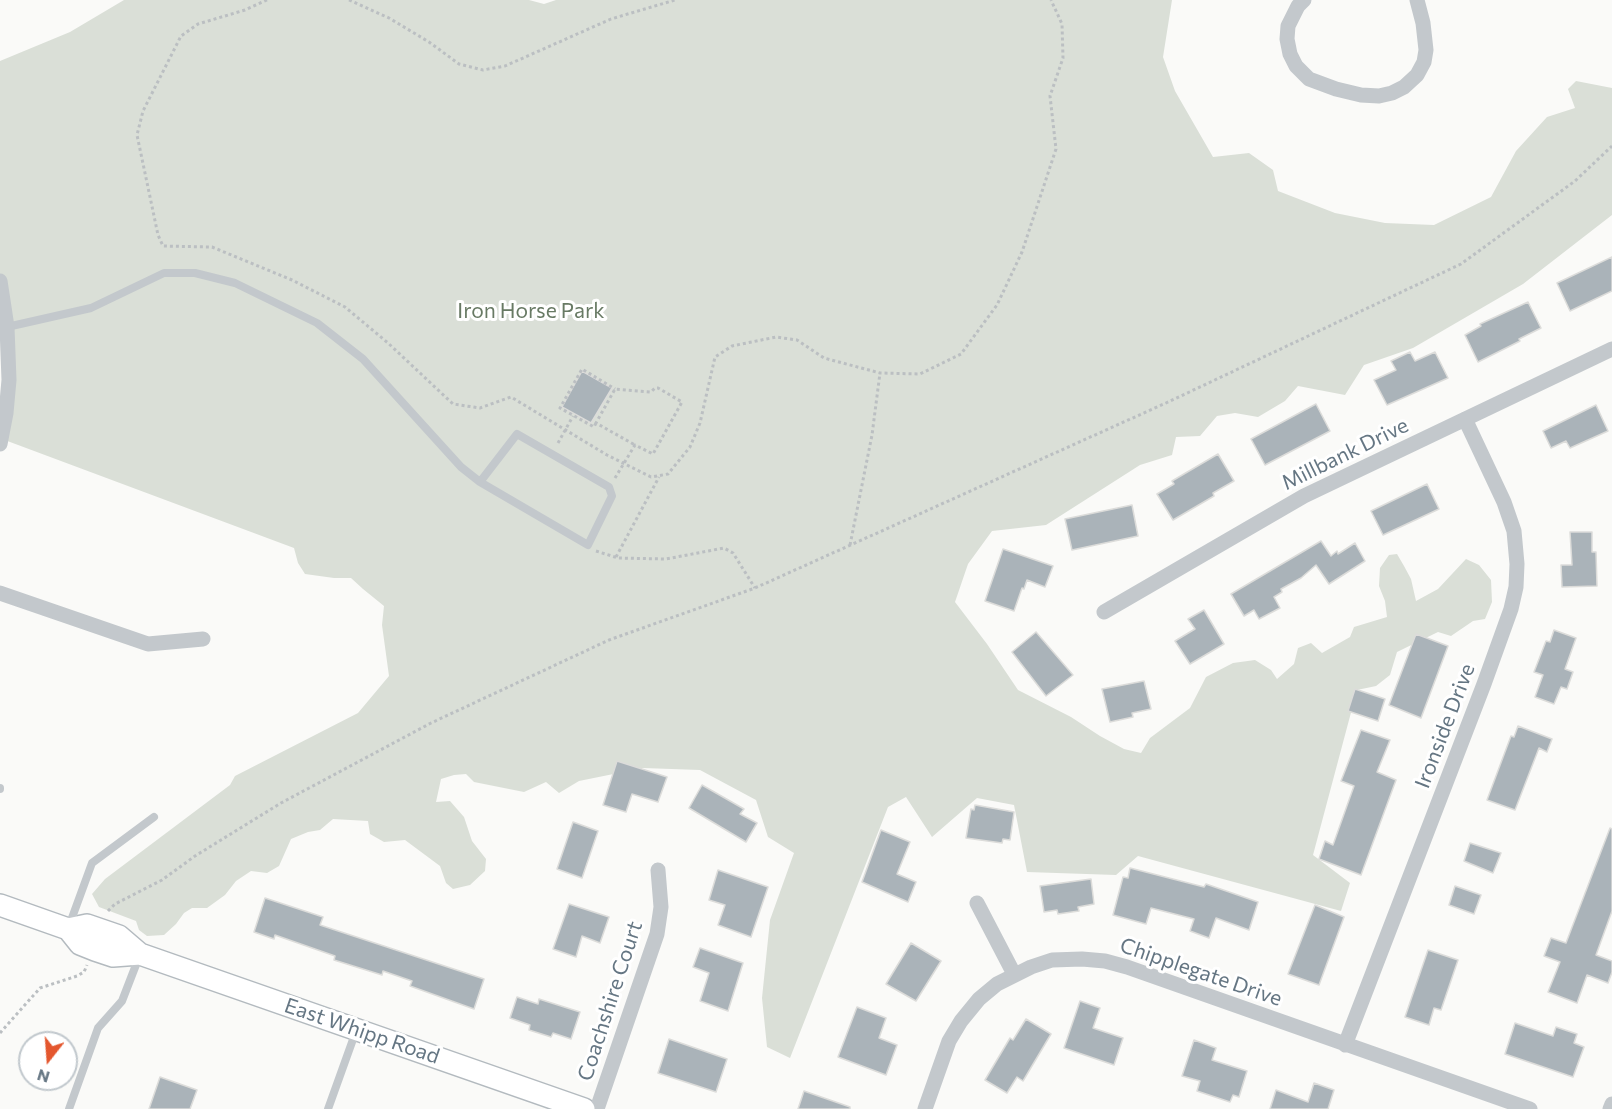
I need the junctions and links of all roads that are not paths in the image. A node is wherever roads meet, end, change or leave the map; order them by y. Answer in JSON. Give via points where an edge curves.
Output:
{"nodes":[{"id":1,"x":1304,"y":0,"type":"edge"},
{"id":2,"x":1417,"y":0,"type":"edge"},
{"id":3,"x":0,"y":281,"type":"edge"},
{"id":4,"x":7,"y":327,"type":"junction"},
{"id":5,"x":1612,"y":350,"type":"edge"},
{"id":6,"x":1465,"y":419,"type":"junction"},
{"id":7,"x":0,"y":444,"type":"edge"},
{"id":8,"x":480,"y":482,"type":"junction"},
{"id":9,"x":0,"y":593,"type":"edge"},
{"id":10,"x":1104,"y":612,"type":"dead end"},
{"id":11,"x":203,"y":639,"type":"dead end"},
{"id":12,"x":154,"y":817,"type":"dead end"},
{"id":13,"x":658,"y":870,"type":"dead end"},
{"id":14,"x":977,"y":903,"type":"dead end"},
{"id":15,"x":0,"y":905,"type":"edge"},
{"id":16,"x":68,"y":929,"type":"junction"},
{"id":17,"x":140,"y":954,"type":"junction"},
{"id":18,"x":1014,"y":974,"type":"junction"},
{"id":19,"x":357,"y":1029,"type":"junction"},
{"id":20,"x":1346,"y":1045,"type":"junction"},
{"id":21,"x":1612,"y":1104,"type":"edge"},
{"id":22,"x":69,"y":1109,"type":"edge"},
{"id":23,"x":328,"y":1109,"type":"edge"},
{"id":24,"x":584,"y":1109,"type":"edge"},
{"id":25,"x":597,"y":1109,"type":"edge"},
{"id":26,"x":925,"y":1109,"type":"edge"},
{"id":27,"x":1530,"y":1109,"type":"edge"},
{"id":28,"x":1610,"y":1109,"type":"edge"}],
"edges":[{"from":1,"to":2,"type":"street","via":[[1288,26],[1290,54],[1296,66],[1309,79],[1361,95],[1379,96],[1404,87],[1424,62],[1423,23]]},
{"from":3,"to":4,"type":"street"},
{"from":4,"to":7,"type":"street","via":[[9,380]]},
{"from":4,"to":8,"type":"lane","via":[[91,308],[164,273],[195,273],[235,283],[317,323],[363,359],[461,467]]},
{"from":5,"to":6,"type":"street","name":"Millbank Drive"},
{"from":6,"to":10,"type":"street","name":"Millbank Drive","via":[[1304,496]]},
{"from":6,"to":20,"type":"street","name":"Ironside Drive","via":[[1514,531],[1516,587],[1484,684]]},
{"from":8,"to":8,"type":"lane","via":[[588,544],[612,496],[609,487],[517,434]]},
{"from":9,"to":11,"type":"street","via":[[148,644]]},
{"from":12,"to":16,"type":"lane","via":[[92,863]]},
{"from":13,"to":25,"type":"street","name":"Coachshire Court","via":[[661,907],[657,934]]},
{"from":14,"to":18,"type":"street"},
{"from":15,"to":16,"type":"main road","name":"East Whipp Road"},
{"from":16,"to":17,"type":"main road","name":"East Whipp Road","via":[[80,944],[95,950],[113,956]]},
{"from":17,"to":19,"type":"main road","name":"East Whipp Road"},
{"from":17,"to":22,"type":"lane","via":[[122,1001],[98,1028]]},
{"from":18,"to":20,"type":"street","name":"Chipplegate Drive","via":[[1052,960],[1105,961]]},
{"from":18,"to":26,"type":"street","name":"Chipplegate Drive","via":[[980,999],[961,1021],[949,1041]]},
{"from":19,"to":23,"type":"lane"},
{"from":19,"to":24,"type":"main road","name":"East Whipp Road"},
{"from":20,"to":27,"type":"street","name":"Chipplegate Drive"},
{"from":21,"to":28,"type":"street"}]}
